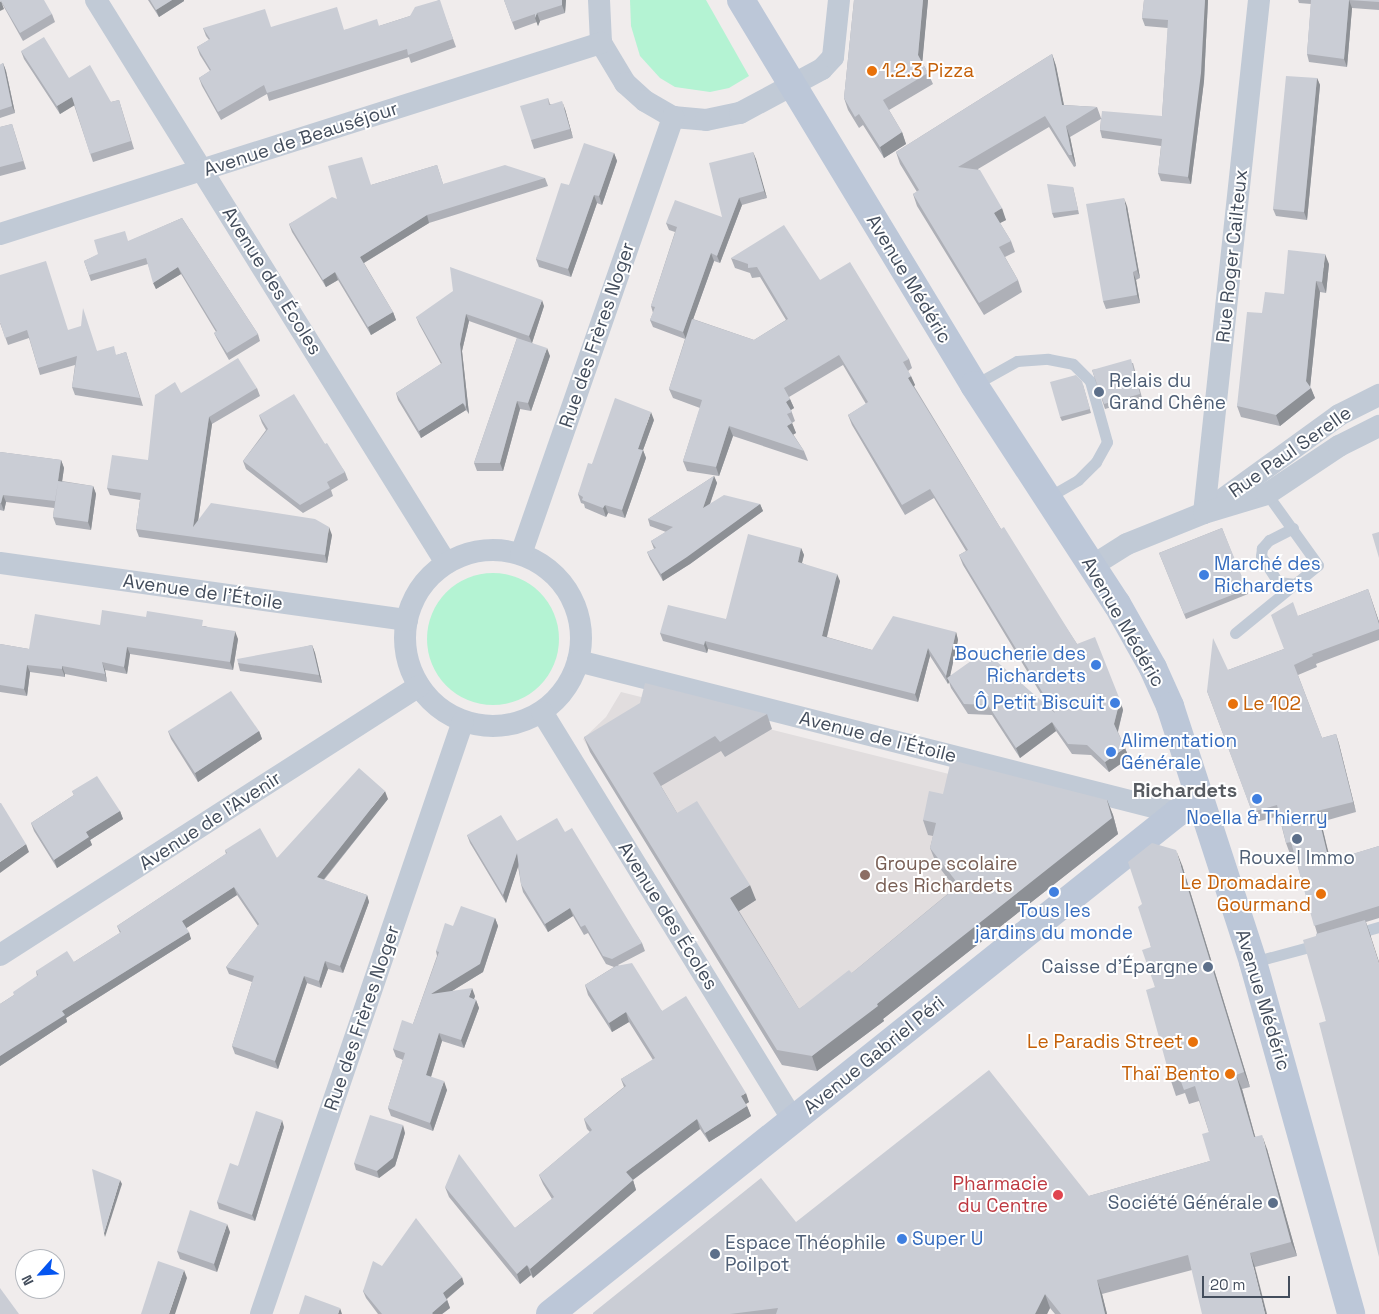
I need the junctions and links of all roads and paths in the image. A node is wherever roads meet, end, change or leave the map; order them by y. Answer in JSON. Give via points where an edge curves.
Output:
{"nodes":[{"id":1,"x":96,"y":0,"type":"edge"},
{"id":2,"x":599,"y":0,"type":"edge"},
{"id":3,"x":741,"y":0,"type":"edge"},
{"id":4,"x":839,"y":0,"type":"edge"},
{"id":5,"x":1259,"y":0,"type":"edge"},
{"id":6,"x":601,"y":43,"type":"junction"},
{"id":7,"x":792,"y":85,"type":"junction"},
{"id":8,"x":673,"y":117,"type":"junction"},
{"id":9,"x":203,"y":170,"type":"junction"},
{"id":10,"x":0,"y":234,"type":"edge"},
{"id":11,"x":974,"y":385,"type":"junction"},
{"id":12,"x":1379,"y":396,"type":"edge"},
{"id":13,"x":1379,"y":426,"type":"edge"},
{"id":14,"x":1267,"y":494,"type":"junction"},
{"id":15,"x":1046,"y":498,"type":"junction"},
{"id":16,"x":1204,"y":513,"type":"junction"},
{"id":17,"x":1293,"y":528,"type":"junction"},
{"id":18,"x":521,"y":554,"type":"junction"},
{"id":19,"x":0,"y":563,"type":"edge"},
{"id":20,"x":446,"y":563,"type":"junction"},
{"id":21,"x":1092,"y":566,"type":"junction"},
{"id":22,"x":1295,"y":584,"type":"junction"},
{"id":23,"x":407,"y":620,"type":"junction"},
{"id":24,"x":1235,"y":633,"type":"dead end"},
{"id":25,"x":578,"y":661,"type":"junction"},
{"id":26,"x":419,"y":686,"type":"junction"},
{"id":27,"x":542,"y":712,"type":"junction"},
{"id":28,"x":463,"y":721,"type":"junction"},
{"id":29,"x":1201,"y":800,"type":"junction"},
{"id":30,"x":1177,"y":812,"type":"junction"},
{"id":31,"x":1379,"y":927,"type":"edge"},
{"id":32,"x":0,"y":955,"type":"edge"},
{"id":33,"x":1253,"y":962,"type":"junction"},
{"id":34,"x":793,"y":1120,"type":"junction"},
{"id":35,"x":261,"y":1314,"type":"edge"},
{"id":36,"x":550,"y":1314,"type":"edge"},
{"id":37,"x":1351,"y":1314,"type":"edge"}],
"edges":[{"from":1,"to":9,"type":"street","name":"Avenue des Écoles"},
{"from":2,"to":6,"type":"street"},
{"from":3,"to":7,"type":"main road","name":"Avenue Médéric"},
{"from":4,"to":7,"type":"street","via":[[833,57],[822,69]]},
{"from":5,"to":16,"type":"street","name":"Rue Roger Cailteux"},
{"from":6,"to":8,"type":"street","via":[[625,83],[645,101]]},
{"from":6,"to":9,"type":"street","name":"Avenue de Beauséjour"},
{"from":7,"to":8,"type":"street","via":[[740,113],[706,120]]},
{"from":7,"to":11,"type":"main road","name":"Avenue Médéric"},
{"from":8,"to":18,"type":"street","name":"Rue des Frères Noger"},
{"from":9,"to":10,"type":"street","name":"Avenue de Beauséjour"},
{"from":9,"to":20,"type":"street","name":"Avenue des Écoles"},
{"from":11,"to":15,"type":"main road","name":"Avenue Médéric"},
{"from":11,"to":15,"type":"lane","via":[[1017,361],[1048,358],[1073,364],[1090,382],[1107,442],[1096,462],[1078,480]]},
{"from":12,"to":16,"type":"street","name":"Rue Paul Serelle","via":[[1338,415]]},
{"from":13,"to":14,"type":"street","name":"Rue Paul Serelle","via":[[1339,446]]},
{"from":14,"to":16,"type":"street","name":"Rue Paul Serelle"},
{"from":14,"to":17,"type":"lane"},
{"from":15,"to":21,"type":"main road","name":"Avenue Médéric"},
{"from":16,"to":21,"type":"street","name":"Rue Paul Serelle","via":[[1127,544]]},
{"from":17,"to":22,"type":"lane","via":[[1318,565]]},
{"from":17,"to":22,"type":"lane","via":[[1268,540],[1261,556],[1278,582]]},
{"from":18,"to":20,"type":"street","via":[[496,550],[470,553]]},
{"from":18,"to":25,"type":"street","via":[[545,566],[564,585],[582,635]]},
{"from":19,"to":23,"type":"street","name":"Avenue de l’Étoile"},
{"from":20,"to":23,"type":"street","via":[[414,598]]},
{"from":21,"to":29,"type":"main road","name":"Avenue Médéric","via":[[1152,668],[1170,706]]},
{"from":22,"to":24,"type":"lane"},
{"from":23,"to":26,"type":"street","via":[[405,643],[409,666]]},
{"from":25,"to":27,"type":"street","via":[[570,681]]},
{"from":25,"to":30,"type":"street","name":"Avenue de l’Étoile"},
{"from":26,"to":28,"type":"street","via":[[438,707]]},
{"from":26,"to":32,"type":"street","name":"Avenue de l’Avenir"},
{"from":27,"to":28,"type":"street","via":[[517,723],[490,726]]},
{"from":27,"to":34,"type":"street","name":"Avenue des Écoles"},
{"from":28,"to":35,"type":"street","name":"Rue des Frères Noger"},
{"from":29,"to":30,"type":"main road","name":"Avenue Gabriel Péri"},
{"from":29,"to":33,"type":"main road","name":"Avenue Médéric"},
{"from":30,"to":34,"type":"main road","name":"Avenue Gabriel Péri"},
{"from":31,"to":33,"type":"lane"},
{"from":33,"to":37,"type":"main road","name":"Avenue Médéric"},
{"from":34,"to":36,"type":"main road","name":"Avenue Gabriel Péri"}]}
